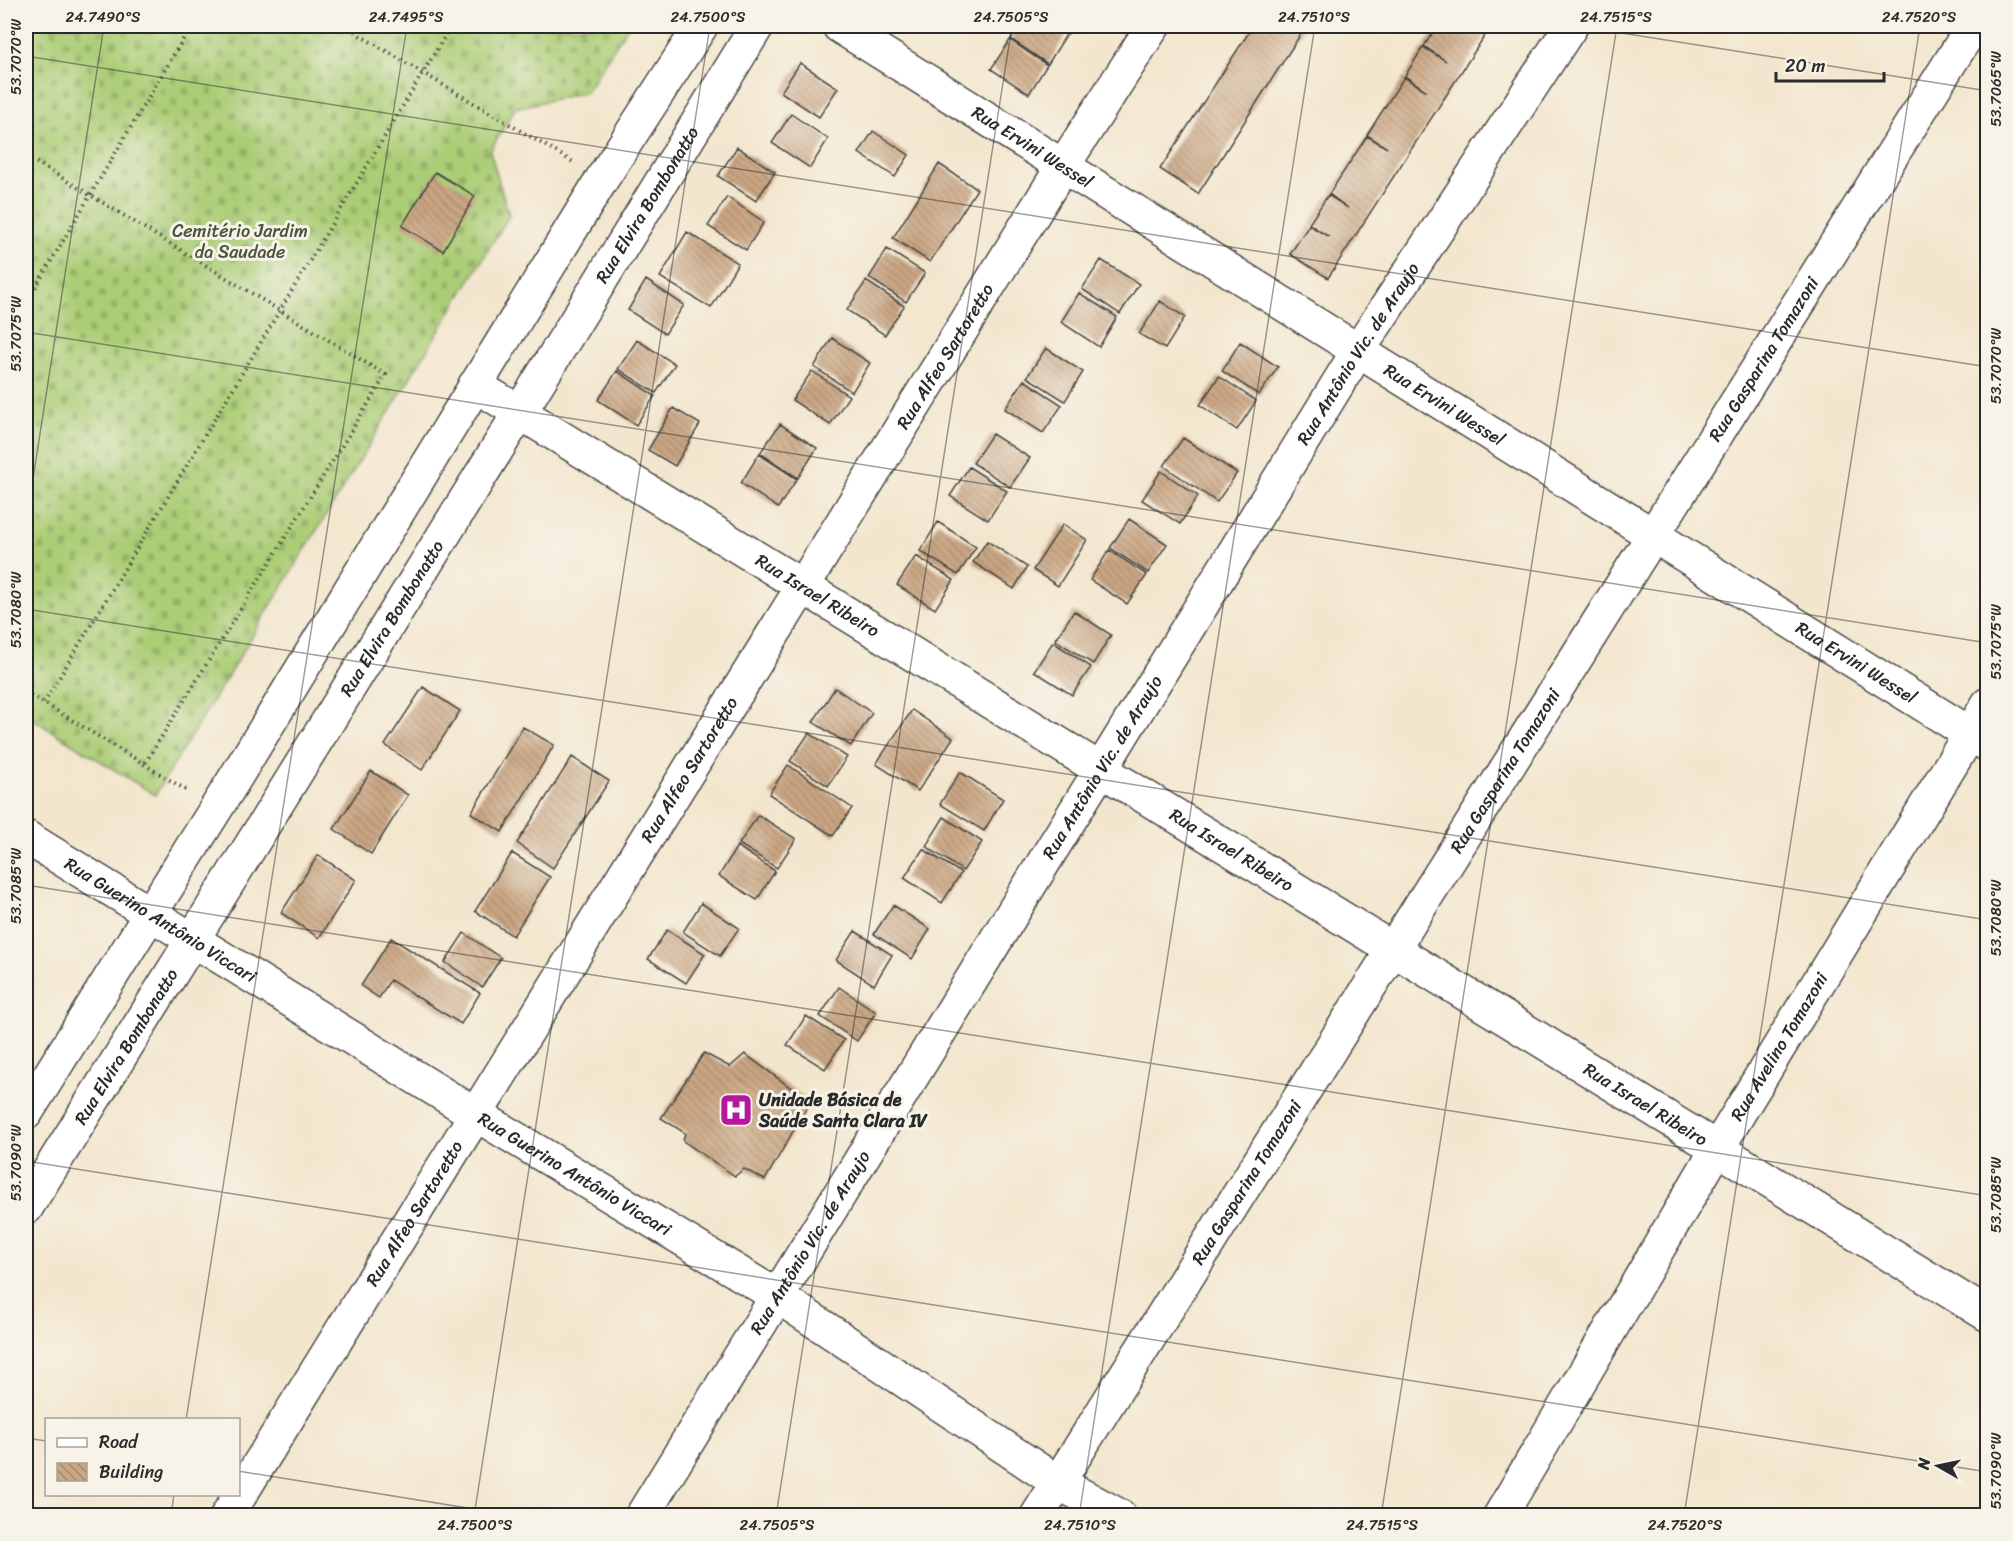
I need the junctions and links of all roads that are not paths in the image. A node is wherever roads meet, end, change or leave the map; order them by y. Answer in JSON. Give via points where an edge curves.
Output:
{"nodes":[{"id":1,"x":701,"y":26,"type":"edge"},
{"id":2,"x":757,"y":26,"type":"edge"},
{"id":3,"x":839,"y":26,"type":"edge"},
{"id":4,"x":1153,"y":26,"type":"edge"},
{"id":5,"x":1571,"y":26,"type":"edge"},
{"id":6,"x":1973,"y":26,"type":"edge"},
{"id":7,"x":1063,"y":166,"type":"junction"},
{"id":8,"x":602,"y":179,"type":"junction"},
{"id":9,"x":646,"y":207,"type":"junction"},
{"id":10,"x":1358,"y":351,"type":"junction"},
{"id":11,"x":475,"y":385,"type":"junction"},
{"id":12,"x":520,"y":412,"type":"junction"},
{"id":13,"x":1652,"y":535,"type":"junction"},
{"id":14,"x":802,"y":586,"type":"junction"},
{"id":15,"x":1988,"y":704,"type":"edge"},
{"id":16,"x":1978,"y":739,"type":"edge"},
{"id":17,"x":1101,"y":770,"type":"junction"},
{"id":18,"x":26,"y":837,"type":"edge"},
{"id":19,"x":150,"y":914,"type":"junction"},
{"id":20,"x":193,"y":939,"type":"junction"},
{"id":21,"x":1392,"y":948,"type":"junction"},
{"id":22,"x":26,"y":1113,"type":"edge"},
{"id":23,"x":475,"y":1114,"type":"junction"},
{"id":24,"x":1717,"y":1149,"type":"junction"},
{"id":25,"x":26,"y":1208,"type":"edge"},
{"id":26,"x":777,"y":1296,"type":"junction"},
{"id":27,"x":1988,"y":1315,"type":"edge"},
{"id":28,"x":1057,"y":1482,"type":"junction"},
{"id":29,"x":240,"y":1494,"type":"edge"},
{"id":30,"x":239,"y":1496,"type":"edge"},
{"id":31,"x":227,"y":1515,"type":"edge"},
{"id":32,"x":642,"y":1515,"type":"edge"},
{"id":33,"x":1036,"y":1515,"type":"edge"},
{"id":34,"x":1120,"y":1515,"type":"edge"},
{"id":35,"x":1500,"y":1515,"type":"edge"}],
"edges":[{"from":1,"to":8,"type":"street"},
{"from":2,"to":9,"type":"street","name":"Rua Elvira Bombonatto"},
{"from":3,"to":7,"type":"street","name":"Rua Ervini Wessel"},
{"from":4,"to":7,"type":"street","name":"Rua Alfeo Sartoretto"},
{"from":5,"to":10,"type":"street","name":"Rua Antônio Vic. de Araujo"},
{"from":6,"to":13,"type":"street","name":"Rua Gasparina Tomazoni"},
{"from":7,"to":10,"type":"street","name":"Rua Ervini Wessel"},
{"from":7,"to":14,"type":"street","name":"Rua Alfeo Sartoretto"},
{"from":8,"to":9,"type":"street"},
{"from":8,"to":11,"type":"street"},
{"from":9,"to":12,"type":"street","name":"Rua Elvira Bombonatto"},
{"from":10,"to":13,"type":"street","name":"Rua Ervini Wessel"},
{"from":10,"to":17,"type":"street","name":"Rua Antônio Vic. de Araujo"},
{"from":11,"to":12,"type":"street","name":"Rua Israel Ribeiro"},
{"from":11,"to":19,"type":"street"},
{"from":12,"to":14,"type":"street","name":"Rua Israel Ribeiro"},
{"from":12,"to":20,"type":"street","name":"Rua Elvira Bombonatto"},
{"from":13,"to":16,"type":"street","name":"Rua Ervini Wessel"},
{"from":13,"to":21,"type":"street","name":"Rua Gasparina Tomazoni"},
{"from":14,"to":17,"type":"street","name":"Rua Israel Ribeiro"},
{"from":14,"to":23,"type":"street","name":"Rua Alfeo Sartoretto"},
{"from":15,"to":16,"type":"street","name":"Rua Avelino Tomazoni"},
{"from":16,"to":24,"type":"street","name":"Rua Avelino Tomazoni"},
{"from":17,"to":21,"type":"street","name":"Rua Israel Ribeiro"},
{"from":17,"to":26,"type":"street","name":"Rua Antônio Vic. de Araujo"},
{"from":18,"to":19,"type":"street","name":"Rua Guerino Antônio Viccari"},
{"from":19,"to":20,"type":"street","name":"Rua Guerino Antônio Viccari"},
{"from":19,"to":22,"type":"street"},
{"from":20,"to":23,"type":"street","name":"Rua Guerino Antônio Viccari"},
{"from":20,"to":25,"type":"street","name":"Rua Elvira Bombonatto"},
{"from":21,"to":24,"type":"street","name":"Rua Israel Ribeiro"},
{"from":21,"to":28,"type":"street","name":"Rua Gasparina Tomazoni"},
{"from":23,"to":26,"type":"street","name":"Rua Guerino Antônio Viccari"},
{"from":23,"to":29,"type":"street","name":"Rua Alfeo Sartoretto"},
{"from":24,"to":27,"type":"street","name":"Rua Israel Ribeiro"},
{"from":24,"to":35,"type":"street","name":"Rua Avelino Tomazoni"},
{"from":26,"to":28,"type":"street","name":"Rua Guerino Antônio Viccari"},
{"from":26,"to":32,"type":"street","name":"Rua Antônio Vic. de Araujo"},
{"from":28,"to":33,"type":"street","name":"Rua Gasparina Tomazoni"},
{"from":28,"to":34,"type":"street","name":"Rua Guerino Antônio Viccari"},
{"from":30,"to":31,"type":"street","name":"Rua Alfeo Sartoretto"}]}
